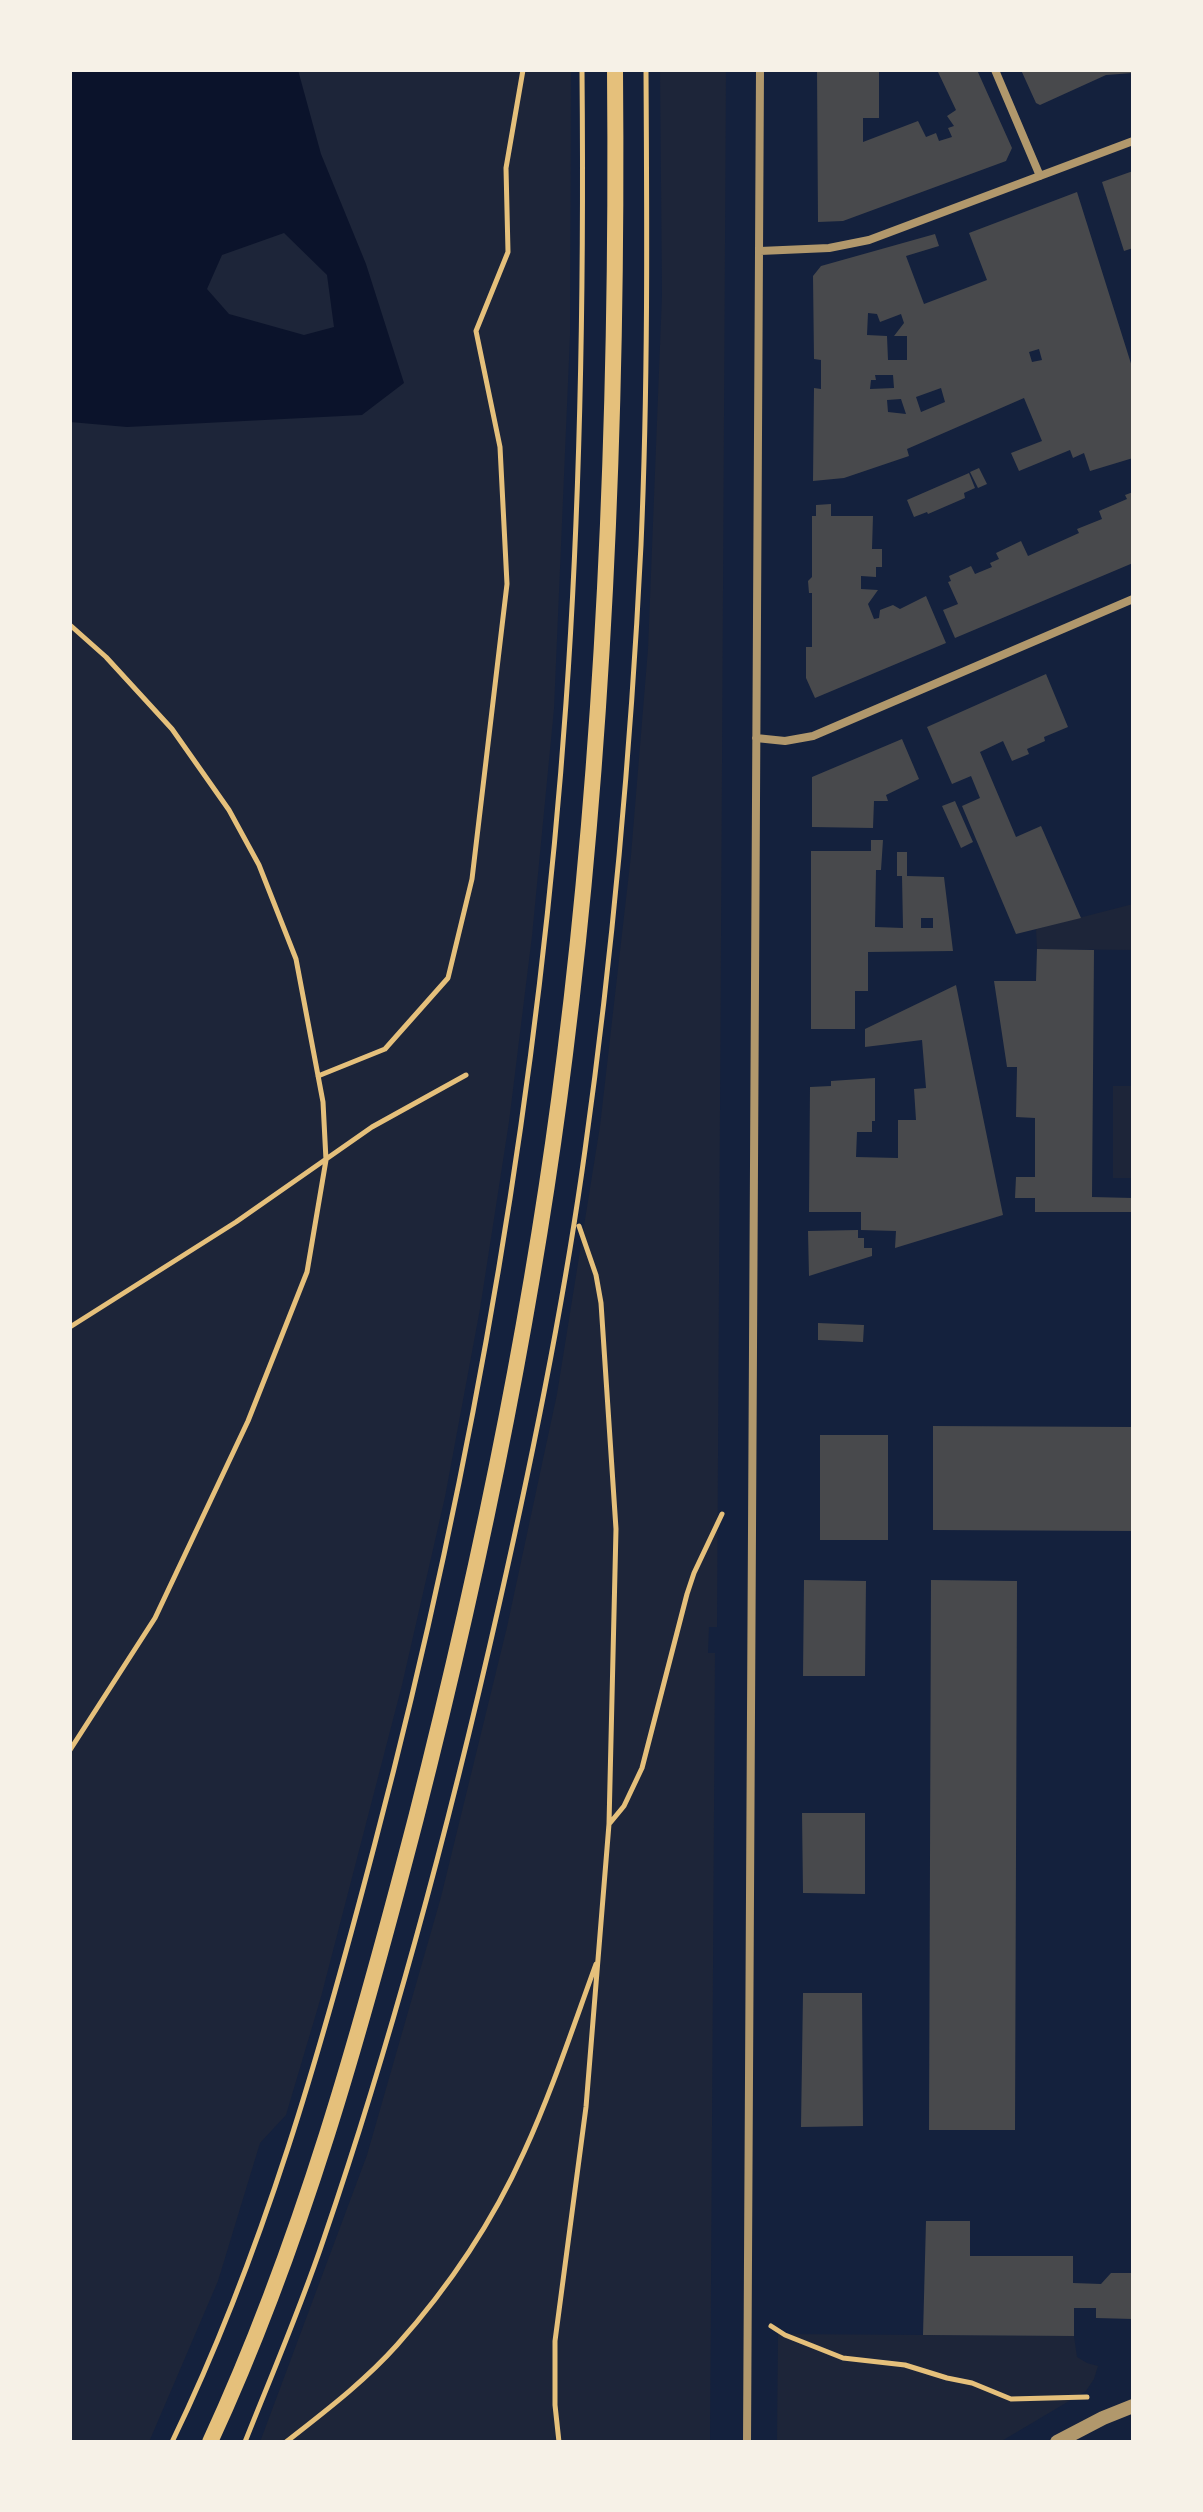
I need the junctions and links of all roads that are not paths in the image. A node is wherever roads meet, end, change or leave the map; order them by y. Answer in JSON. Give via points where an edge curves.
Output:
{"nodes":[{"id":1,"x":615,"y":70,"type":"edge"},
{"id":2,"x":760,"y":70,"type":"edge"},
{"id":3,"x":995,"y":70,"type":"edge"},
{"id":4,"x":1133,"y":141,"type":"edge"},
{"id":5,"x":1040,"y":176,"type":"junction"},
{"id":6,"x":760,"y":251,"type":"junction"},
{"id":7,"x":1133,"y":599,"type":"edge"},
{"id":8,"x":756,"y":738,"type":"junction"},
{"id":9,"x":1133,"y":2406,"type":"edge"},
{"id":10,"x":210,"y":2442,"type":"edge"},
{"id":11,"x":747,"y":2442,"type":"edge"},
{"id":12,"x":1057,"y":2442,"type":"edge"}],
"edges":[{"from":1,"to":10,"type":"main road","via":[[615,344],[602,656],[565,1057],[529,1292],[461,1633],[382,1946],[292,2238]]},
{"from":2,"to":6,"type":"street"},
{"from":3,"to":5,"type":"street"},
{"from":4,"to":5,"type":"street"},
{"from":5,"to":6,"type":"street","via":[[850,245]]},
{"from":6,"to":8,"type":"street"},
{"from":7,"to":8,"type":"street","via":[[822,733],[785,741]]},
{"from":8,"to":11,"type":"street"},
{"from":9,"to":12,"type":"street"}]}
